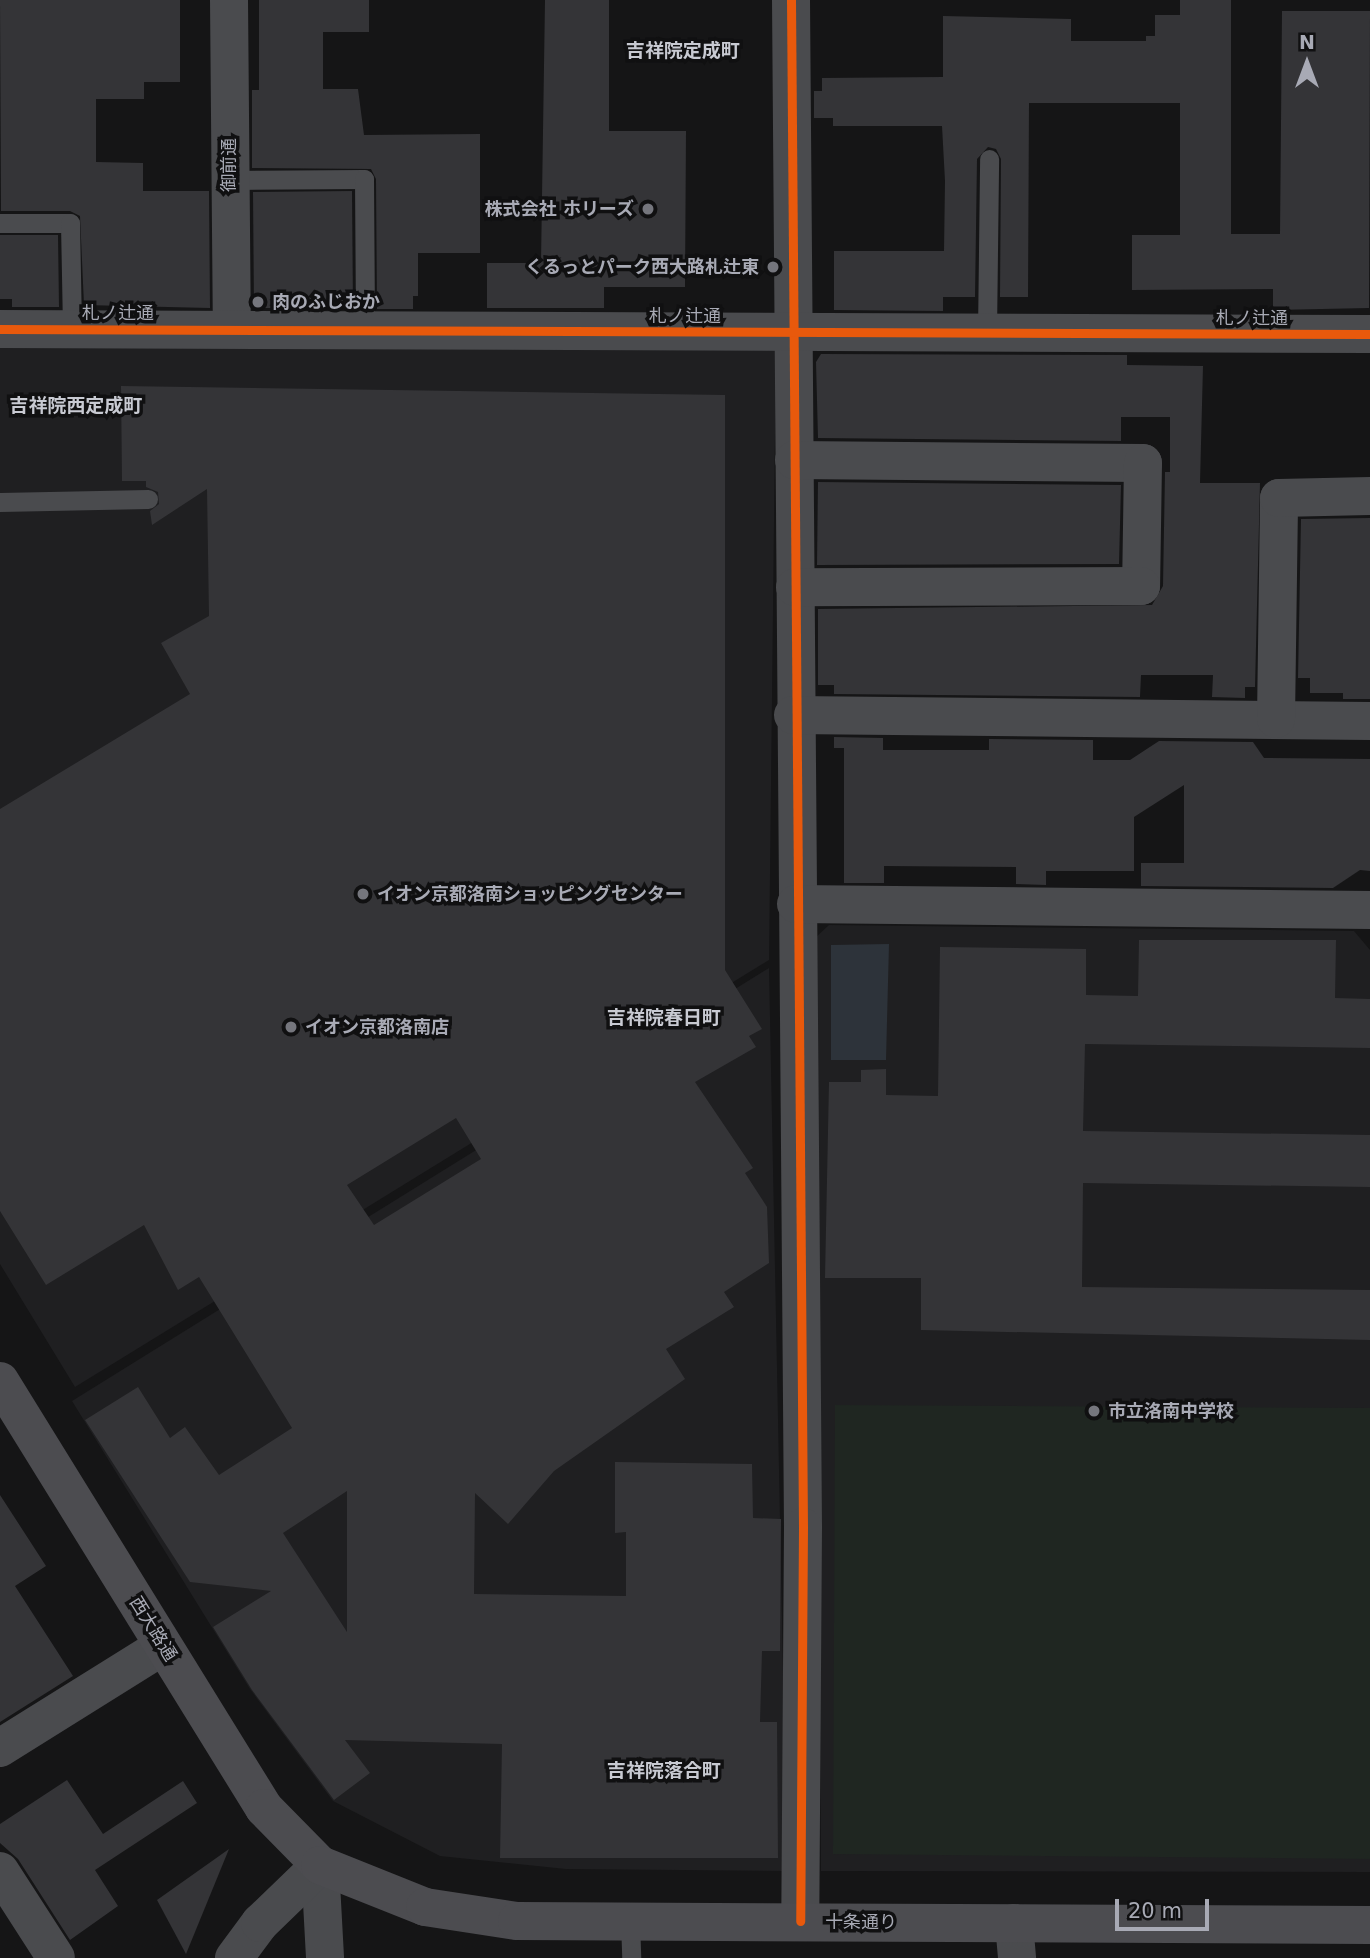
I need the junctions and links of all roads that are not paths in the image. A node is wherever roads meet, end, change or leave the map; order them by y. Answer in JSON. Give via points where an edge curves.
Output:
{"nodes":[{"id":1,"x":229,"y":0,"type":"edge"},
{"id":2,"x":790,"y":0,"type":"edge"},
{"id":3,"x":989,"y":159,"type":"dead end"},
{"id":4,"x":229,"y":180,"type":"junction"},
{"id":5,"x":0,"y":223,"type":"edge"},
{"id":6,"x":0,"y":328,"type":"edge"},
{"id":7,"x":72,"y":328,"type":"junction"},
{"id":8,"x":232,"y":329,"type":"junction"},
{"id":9,"x":365,"y":330,"type":"junction"},
{"id":10,"x":794,"y":332,"type":"junction"},
{"id":11,"x":988,"y":333,"type":"junction"},
{"id":12,"x":1370,"y":334,"type":"edge"},
{"id":13,"x":794,"y":460,"type":"junction"},
{"id":14,"x":1370,"y":496,"type":"edge"},
{"id":15,"x":148,"y":499,"type":"dead end"},
{"id":16,"x":0,"y":502,"type":"edge"},
{"id":17,"x":795,"y":587,"type":"junction"},
{"id":18,"x":793,"y":715,"type":"junction"},
{"id":19,"x":1276,"y":719,"type":"junction"},
{"id":20,"x":1370,"y":721,"type":"edge"},
{"id":21,"x":796,"y":904,"type":"junction"},
{"id":22,"x":1370,"y":910,"type":"edge"},
{"id":23,"x":0,"y":1381,"type":"edge"},
{"id":24,"x":163,"y":1646,"type":"junction"},
{"id":25,"x":0,"y":1748,"type":"edge"},
{"id":26,"x":320,"y":1865,"type":"junction"},
{"id":27,"x":0,"y":1871,"type":"edge"},
{"id":28,"x":800,"y":1921,"type":"junction"},
{"id":29,"x":1370,"y":1925,"type":"edge"},
{"id":30,"x":630,"y":1940,"type":"edge"},
{"id":31,"x":1015,"y":1940,"type":"edge"},
{"id":32,"x":56,"y":1958,"type":"edge"},
{"id":33,"x":234,"y":1958,"type":"edge"},
{"id":34,"x":325,"y":1958,"type":"edge"}],
"edges":[{"from":1,"to":4,"type":"street","name":"御前通"},
{"from":2,"to":10,"type":"street"},
{"from":3,"to":11,"type":"lane"},
{"from":4,"to":8,"type":"street","name":"御前通"},
{"from":4,"to":9,"type":"lane","via":[[364,179]]},
{"from":5,"to":7,"type":"lane","via":[[70,223]]},
{"from":6,"to":7,"type":"street","name":"札ノ辻通"},
{"from":7,"to":8,"type":"street","name":"札ノ辻通"},
{"from":8,"to":9,"type":"street","name":"札ノ辻通"},
{"from":9,"to":10,"type":"street","name":"札ノ辻通"},
{"from":10,"to":11,"type":"street","name":"札ノ辻通"},
{"from":10,"to":13,"type":"street"},
{"from":11,"to":12,"type":"street","name":"札ノ辻通"},
{"from":13,"to":17,"type":"street"},
{"from":13,"to":17,"type":"street","via":[[1143,463],[1141,586]]},
{"from":14,"to":19,"type":"street","via":[[1279,498]]},
{"from":15,"to":16,"type":"lane"},
{"from":17,"to":18,"type":"street"},
{"from":18,"to":19,"type":"street"},
{"from":18,"to":21,"type":"street"},
{"from":19,"to":20,"type":"street"},
{"from":21,"to":22,"type":"street"},
{"from":21,"to":28,"type":"street","via":[[803,1527]]},
{"from":23,"to":24,"type":"main road","name":"西大路通"},
{"from":24,"to":25,"type":"street"},
{"from":24,"to":26,"type":"main road","name":"西大路通","via":[[264,1808]]},
{"from":26,"to":30,"type":"main road","name":"十条通り","via":[[425,1907]]},
{"from":26,"to":33,"type":"street","via":[[260,1923]]},
{"from":26,"to":34,"type":"street"},
{"from":27,"to":32,"type":"street"},
{"from":28,"to":30,"type":"main road","name":"十条通り"},
{"from":28,"to":31,"type":"main road","name":"十条通り"},
{"from":29,"to":31,"type":"main road","name":"十条通り"}]}
